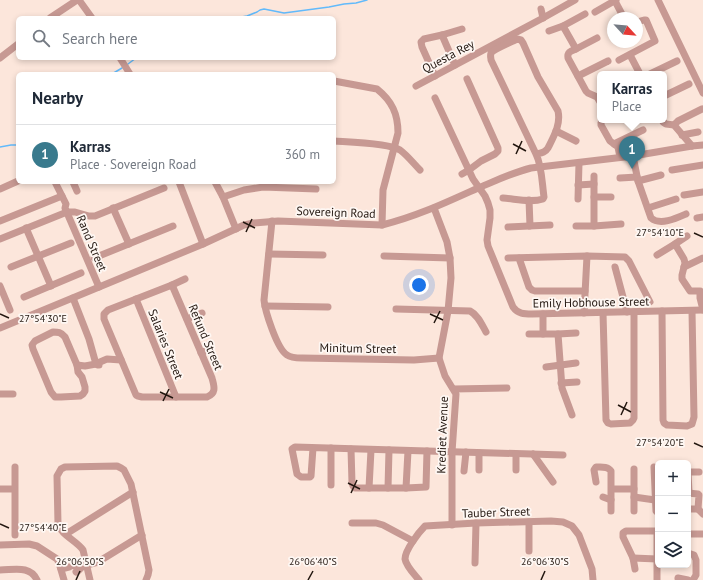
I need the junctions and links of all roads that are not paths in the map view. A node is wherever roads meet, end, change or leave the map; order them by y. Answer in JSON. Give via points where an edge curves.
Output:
{"nodes":[{"id":1,"x":78,"y":0,"type":"edge"},
{"id":2,"x":575,"y":0,"type":"edge"},
{"id":3,"x":616,"y":0,"type":"edge"},
{"id":4,"x":658,"y":0,"type":"edge"},
{"id":5,"x":541,"y":9,"type":"dead end"},
{"id":6,"x":595,"y":12,"type":"dead end"},
{"id":7,"x":621,"y":12,"type":"edge"},
{"id":8,"x":585,"y":14,"type":"dead end"},
{"id":9,"x":53,"y":16,"type":"edge"},
{"id":10,"x":90,"y":16,"type":"edge"},
{"id":11,"x":543,"y":18,"type":"junction"},
{"id":12,"x":643,"y":20,"type":"edge"},
{"id":13,"x":563,"y":26,"type":"junction"},
{"id":14,"x":462,"y":29,"type":"dead end"},
{"id":15,"x":549,"y":31,"type":"dead end"},
{"id":16,"x":442,"y":35,"type":"junction"},
{"id":17,"x":598,"y":38,"type":"dead end"},
{"id":18,"x":16,"y":46,"type":"edge"},
{"id":19,"x":643,"y":47,"type":"edge"},
{"id":20,"x":642,"y":48,"type":"edge"},
{"id":21,"x":576,"y":49,"type":"junction"},
{"id":22,"x":630,"y":55,"type":"junction"},
{"id":23,"x":0,"y":58,"type":"edge"},
{"id":24,"x":121,"y":60,"type":"edge"},
{"id":25,"x":619,"y":60,"type":"dead end"},
{"id":26,"x":608,"y":61,"type":"dead end"},
{"id":27,"x":677,"y":61,"type":"dead end"},
{"id":28,"x":455,"y":65,"type":"junction"},
{"id":29,"x":638,"y":71,"type":"edge"},
{"id":30,"x":656,"y":71,"type":"edge"},
{"id":31,"x":129,"y":72,"type":"edge"},
{"id":32,"x":435,"y":76,"type":"junction"},
{"id":33,"x":578,"y":76,"type":"junction"},
{"id":34,"x":467,"y":79,"type":"dead end"},
{"id":35,"x":336,"y":81,"type":"edge"},
{"id":36,"x":689,"y":84,"type":"dead end"},
{"id":37,"x":416,"y":86,"type":"dead end"},
{"id":38,"x":703,"y":93,"type":"edge"},
{"id":39,"x":667,"y":95,"type":"edge"},
{"id":40,"x":597,"y":97,"type":"edge"},
{"id":41,"x":436,"y":98,"type":"dead end"},
{"id":42,"x":702,"y":110,"type":"dead end"},
{"id":43,"x":601,"y":123,"type":"edge"},
{"id":44,"x":664,"y":123,"type":"edge"},
{"id":45,"x":674,"y":125,"type":"junction"},
{"id":46,"x":643,"y":130,"type":"dead end"},
{"id":47,"x":556,"y":131,"type":"junction"},
{"id":48,"x":698,"y":132,"type":"dead end"},
{"id":49,"x":683,"y":136,"type":"junction"},
{"id":50,"x":336,"y":141,"type":"edge"},
{"id":51,"x":576,"y":141,"type":"dead end"},
{"id":52,"x":614,"y":144,"type":"junction"},
{"id":53,"x":703,"y":145,"type":"edge"},
{"id":54,"x":692,"y":146,"type":"junction"},
{"id":55,"x":394,"y":148,"type":"junction"},
{"id":56,"x":679,"y":148,"type":"junction"},
{"id":57,"x":536,"y":154,"type":"junction"},
{"id":58,"x":633,"y":156,"type":"junction"},
{"id":59,"x":617,"y":158,"type":"junction"},
{"id":60,"x":579,"y":163,"type":"junction"},
{"id":61,"x":703,"y":165,"type":"edge"},
{"id":62,"x":540,"y":167,"type":"junction"},
{"id":63,"x":420,"y":170,"type":"dead end"},
{"id":64,"x":672,"y":170,"type":"dead end"},
{"id":65,"x":466,"y":172,"type":"junction"},
{"id":66,"x":661,"y":175,"type":"dead end"},
{"id":67,"x":620,"y":178,"type":"dead end"},
{"id":68,"x":637,"y":179,"type":"junction"},
{"id":69,"x":16,"y":182,"type":"edge"},
{"id":70,"x":55,"y":184,"type":"edge"},
{"id":71,"x":74,"y":184,"type":"edge"},
{"id":72,"x":180,"y":184,"type":"edge"},
{"id":73,"x":216,"y":184,"type":"edge"},
{"id":74,"x":578,"y":184,"type":"junction"},
{"id":75,"x":164,"y":188,"type":"dead end"},
{"id":76,"x":480,"y":188,"type":"junction"},
{"id":77,"x":0,"y":189,"type":"edge"},
{"id":78,"x":316,"y":189,"type":"dead end"},
{"id":79,"x":77,"y":191,"type":"dead end"},
{"id":80,"x":703,"y":192,"type":"edge"},
{"id":81,"x":684,"y":195,"type":"dead end"},
{"id":82,"x":223,"y":196,"type":"junction"},
{"id":83,"x":594,"y":197,"type":"junction"},
{"id":84,"x":611,"y":197,"type":"dead end"},
{"id":85,"x":58,"y":198,"type":"junction"},
{"id":86,"x":503,"y":198,"type":"dead end"},
{"id":87,"x":578,"y":199,"type":"dead end"},
{"id":88,"x":676,"y":199,"type":"dead end"},
{"id":89,"x":529,"y":200,"type":"junction"},
{"id":90,"x":113,"y":208,"type":"junction"},
{"id":91,"x":434,"y":208,"type":"junction"},
{"id":92,"x":648,"y":208,"type":"junction"},
{"id":93,"x":66,"y":210,"type":"junction"},
{"id":94,"x":686,"y":214,"type":"dead end"},
{"id":95,"x":0,"y":221,"type":"edge"},
{"id":96,"x":272,"y":221,"type":"junction"},
{"id":97,"x":621,"y":224,"type":"dead end"},
{"id":98,"x":382,"y":225,"type":"junction"},
{"id":99,"x":550,"y":225,"type":"dead end"},
{"id":100,"x":173,"y":226,"type":"dead end"},
{"id":101,"x":530,"y":226,"type":"junction"},
{"id":102,"x":576,"y":226,"type":"dead end"},
{"id":103,"x":594,"y":226,"type":"junction"},
{"id":104,"x":26,"y":228,"type":"junction"},
{"id":105,"x":508,"y":228,"type":"dead end"},
{"id":106,"x":236,"y":229,"type":"junction"},
{"id":107,"x":687,"y":236,"type":"dead end"},
{"id":108,"x":0,"y":239,"type":"edge"},
{"id":109,"x":71,"y":243,"type":"dead end"},
{"id":110,"x":130,"y":244,"type":"junction"},
{"id":111,"x":203,"y":244,"type":"junction"},
{"id":112,"x":675,"y":244,"type":"junction"},
{"id":113,"x":269,"y":254,"type":"junction"},
{"id":114,"x":323,"y":255,"type":"dead end"},
{"id":115,"x":38,"y":256,"type":"junction"},
{"id":116,"x":384,"y":256,"type":"dead end"},
{"id":117,"x":586,"y":256,"type":"junction"},
{"id":118,"x":657,"y":256,"type":"dead end"},
{"id":119,"x":94,"y":258,"type":"dead end"},
{"id":120,"x":450,"y":258,"type":"junction"},
{"id":121,"x":508,"y":258,"type":"dead end"},
{"id":122,"x":518,"y":258,"type":"junction"},
{"id":123,"x":703,"y":258,"type":"edge"},
{"id":124,"x":615,"y":267,"type":"dead end"},
{"id":125,"x":684,"y":267,"type":"junction"},
{"id":126,"x":11,"y":268,"type":"dead end"},
{"id":127,"x":81,"y":273,"type":"dead end"},
{"id":128,"x":185,"y":279,"type":"dead end"},
{"id":129,"x":172,"y":285,"type":"junction"},
{"id":130,"x":0,"y":286,"type":"edge"},
{"id":131,"x":51,"y":286,"type":"junction"},
{"id":132,"x":99,"y":287,"type":"junction"},
{"id":133,"x":586,"y":291,"type":"junction"},
{"id":134,"x":702,"y":291,"type":"edge"},
{"id":135,"x":24,"y":297,"type":"dead end"},
{"id":136,"x":72,"y":298,"type":"junction"},
{"id":137,"x":136,"y":299,"type":"junction"},
{"id":138,"x":650,"y":302,"type":"dead end"},
{"id":139,"x":265,"y":306,"type":"junction"},
{"id":140,"x":328,"y":307,"type":"dead end"},
{"id":141,"x":396,"y":309,"type":"dead end"},
{"id":142,"x":10,"y":310,"type":"dead end"},
{"id":143,"x":448,"y":310,"type":"junction"},
{"id":144,"x":703,"y":310,"type":"edge"},
{"id":145,"x":662,"y":311,"type":"junction"},
{"id":146,"x":692,"y":311,"type":"junction"},
{"id":147,"x":630,"y":312,"type":"junction"},
{"id":148,"x":202,"y":313,"type":"dead end"},
{"id":149,"x":584,"y":313,"type":"junction"},
{"id":150,"x":604,"y":313,"type":"junction"},
{"id":151,"x":542,"y":314,"type":"junction"},
{"id":152,"x":187,"y":319,"type":"junction"},
{"id":153,"x":0,"y":328,"type":"edge"},
{"id":154,"x":486,"y":332,"type":"dead end"},
{"id":155,"x":576,"y":333,"type":"dead end"},
{"id":156,"x":529,"y":334,"type":"dead end"},
{"id":157,"x":543,"y":334,"type":"junction"},
{"id":158,"x":558,"y":334,"type":"junction"},
{"id":159,"x":117,"y":349,"type":"junction"},
{"id":160,"x":209,"y":349,"type":"dead end"},
{"id":161,"x":201,"y":353,"type":"junction"},
{"id":162,"x":439,"y":358,"type":"junction"},
{"id":163,"x":121,"y":360,"type":"junction"},
{"id":164,"x":99,"y":363,"type":"junction"},
{"id":165,"x":576,"y":363,"type":"dead end"},
{"id":166,"x":77,"y":365,"type":"junction"},
{"id":167,"x":560,"y":365,"type":"junction"},
{"id":168,"x":546,"y":367,"type":"dead end"},
{"id":169,"x":82,"y":377,"type":"junction"},
{"id":170,"x":577,"y":382,"type":"dead end"},
{"id":171,"x":561,"y":383,"type":"junction"},
{"id":172,"x":507,"y":388,"type":"dead end"},
{"id":173,"x":454,"y":389,"type":"junction"},
{"id":174,"x":0,"y":394,"type":"edge"},
{"id":175,"x":13,"y":394,"type":"dead end"},
{"id":176,"x":176,"y":397,"type":"junction"},
{"id":177,"x":572,"y":415,"type":"dead end"},
{"id":178,"x":313,"y":448,"type":"junction"},
{"id":179,"x":331,"y":448,"type":"junction"},
{"id":180,"x":351,"y":449,"type":"junction"},
{"id":181,"x":371,"y":450,"type":"junction"},
{"id":182,"x":389,"y":450,"type":"junction"},
{"id":183,"x":408,"y":450,"type":"junction"},
{"id":184,"x":427,"y":451,"type":"junction"},
{"id":185,"x":452,"y":452,"type":"junction"},
{"id":186,"x":466,"y":452,"type":"junction"},
{"id":187,"x":479,"y":453,"type":"junction"},
{"id":188,"x":516,"y":454,"type":"junction"},
{"id":189,"x":533,"y":454,"type":"junction"},
{"id":190,"x":563,"y":455,"type":"dead end"},
{"id":191,"x":15,"y":467,"type":"dead end"},
{"id":192,"x":654,"y":467,"type":"dead end"},
{"id":193,"x":634,"y":469,"type":"dead end"},
{"id":194,"x":479,"y":470,"type":"dead end"},
{"id":195,"x":516,"y":470,"type":"dead end"},
{"id":196,"x":464,"y":471,"type":"dead end"},
{"id":197,"x":691,"y":472,"type":"edge"},
{"id":198,"x":699,"y":472,"type":"dead end"},
{"id":199,"x":553,"y":482,"type":"dead end"},
{"id":200,"x":596,"y":482,"type":"dead end"},
{"id":201,"x":330,"y":485,"type":"dead end"},
{"id":202,"x":369,"y":488,"type":"junction"},
{"id":203,"x":388,"y":488,"type":"junction"},
{"id":204,"x":406,"y":488,"type":"junction"},
{"id":205,"x":0,"y":489,"type":"edge"},
{"id":206,"x":14,"y":489,"type":"junction"},
{"id":207,"x":612,"y":489,"type":"junction"},
{"id":208,"x":634,"y":489,"type":"junction"},
{"id":209,"x":133,"y":492,"type":"junction"},
{"id":210,"x":691,"y":493,"type":"edge"},
{"id":211,"x":603,"y":497,"type":"dead end"},
{"id":212,"x":634,"y":497,"type":"junction"},
{"id":213,"x":611,"y":500,"type":"junction"},
{"id":214,"x":655,"y":500,"type":"joint"},
{"id":215,"x":611,"y":511,"type":"dead end"},
{"id":216,"x":634,"y":511,"type":"dead end"},
{"id":217,"x":700,"y":512,"type":"edge"},
{"id":218,"x":529,"y":522,"type":"junction"},
{"id":219,"x":352,"y":523,"type":"dead end"},
{"id":220,"x":476,"y":523,"type":"junction"},
{"id":221,"x":452,"y":525,"type":"junction"},
{"id":222,"x":655,"y":531,"type":"edge"},
{"id":223,"x":15,"y":534,"type":"dead end"},
{"id":224,"x":66,"y":534,"type":"junction"},
{"id":225,"x":691,"y":534,"type":"edge"},
{"id":226,"x":703,"y":534,"type":"edge"},
{"id":227,"x":142,"y":535,"type":"junction"},
{"id":228,"x":412,"y":541,"type":"junction"},
{"id":229,"x":0,"y":545,"type":"edge"},
{"id":230,"x":529,"y":551,"type":"dead end"},
{"id":231,"x":691,"y":554,"type":"edge"},
{"id":232,"x":632,"y":558,"type":"junction"},
{"id":233,"x":655,"y":559,"type":"edge"},
{"id":234,"x":475,"y":563,"type":"dead end"},
{"id":235,"x":85,"y":566,"type":"junction"},
{"id":236,"x":657,"y":568,"type":"edge"},
{"id":237,"x":635,"y":569,"type":"dead end"},
{"id":238,"x":0,"y":570,"type":"edge"},
{"id":239,"x":62,"y":575,"type":"edge"},
{"id":240,"x":678,"y":578,"type":"dead end"},
{"id":241,"x":37,"y":580,"type":"edge"},
{"id":242,"x":90,"y":580,"type":"edge"},
{"id":243,"x":146,"y":580,"type":"edge"},
{"id":244,"x":419,"y":580,"type":"edge"},
{"id":245,"x":593,"y":580,"type":"edge"},
{"id":246,"x":657,"y":580,"type":"edge"},
{"id":247,"x":688,"y":580,"type":"edge"},
{"id":248,"x":693,"y":580,"type":"edge"}],
"edges":[{"from":1,"to":9,"type":"street"},
{"from":1,"to":10,"type":"street"},
{"from":2,"to":11,"type":"street","name":"Questa Rey"},
{"from":3,"to":6,"type":"street"},
{"from":3,"to":7,"type":"street"},
{"from":4,"to":38,"type":"street"},
{"from":5,"to":11,"type":"street"},
{"from":8,"to":13,"type":"street"},
{"from":11,"to":28,"type":"street","name":"Questa Rey"},
{"from":12,"to":19,"type":"street","via":[[646,20],[655,40]]},
{"from":13,"to":15,"type":"street"},
{"from":13,"to":21,"type":"street"},
{"from":14,"to":16,"type":"street"},
{"from":16,"to":28,"type":"street"},
{"from":16,"to":32,"type":"street","via":[[421,42]]},
{"from":17,"to":21,"type":"street"},
{"from":18,"to":23,"type":"street"},
{"from":20,"to":22,"type":"street"},
{"from":21,"to":33,"type":"street","via":[[570,51],[568,58]]},
{"from":22,"to":25,"type":"street"},
{"from":22,"to":29,"type":"street"},
{"from":24,"to":31,"type":"street"},
{"from":26,"to":33,"type":"street"},
{"from":27,"to":30,"type":"street"},
{"from":28,"to":32,"type":"street","name":"Questa Rey"},
{"from":32,"to":37,"type":"street","name":"Questa Rey"},
{"from":33,"to":40,"type":"street","via":[[588,93]]},
{"from":34,"to":65,"type":"street","via":[[498,151]]},
{"from":35,"to":55,"type":"street","via":[[377,89],[391,102],[398,126]]},
{"from":36,"to":39,"type":"street"},
{"from":41,"to":65,"type":"street","name":"Emily Hobhouse Street"},
{"from":42,"to":45,"type":"street"},
{"from":43,"to":52,"type":"street"},
{"from":44,"to":45,"type":"street"},
{"from":45,"to":49,"type":"street"},
{"from":46,"to":52,"type":"street"},
{"from":47,"to":51,"type":"street"},
{"from":47,"to":57,"type":"street","via":[[546,151]]},
{"from":47,"to":57,"type":"street","via":[[558,111],[538,77],[521,40],[518,39],[495,50],[490,56],[491,60]]},
{"from":48,"to":49,"type":"street"},
{"from":49,"to":54,"type":"street"},
{"from":49,"to":56,"type":"street"},
{"from":50,"to":55,"type":"street"},
{"from":52,"to":59,"type":"street"},
{"from":53,"to":54,"type":"street","name":"Sovereign Road"},
{"from":54,"to":56,"type":"street","name":"Sovereign Road"},
{"from":55,"to":63,"type":"street"},
{"from":55,"to":98,"type":"street","via":[[383,190]]},
{"from":56,"to":58,"type":"street","name":"Sovereign Road"},
{"from":57,"to":62,"type":"street"},
{"from":58,"to":59,"type":"street","name":"Sovereign Road"},
{"from":58,"to":68,"type":"street"},
{"from":59,"to":60,"type":"street","name":"Sovereign Road"},
{"from":60,"to":62,"type":"street","name":"Sovereign Road"},
{"from":60,"to":74,"type":"street"},
{"from":61,"to":64,"type":"street"},
{"from":62,"to":76,"type":"street","name":"Sovereign Road","via":[[516,172]]},
{"from":62,"to":89,"type":"street","via":[[543,199]]},
{"from":65,"to":76,"type":"street","name":"Emily Hobhouse Street"},
{"from":66,"to":68,"type":"street"},
{"from":67,"to":68,"type":"street"},
{"from":68,"to":92,"type":"street"},
{"from":69,"to":77,"type":"street"},
{"from":70,"to":85,"type":"street","name":"Rand Street"},
{"from":71,"to":79,"type":"street"},
{"from":72,"to":111,"type":"street"},
{"from":73,"to":82,"type":"street"},
{"from":74,"to":83,"type":"street","via":[[594,180]]},
{"from":74,"to":87,"type":"street"},
{"from":75,"to":90,"type":"street"},
{"from":76,"to":91,"type":"street","name":"Sovereign Road"},
{"from":76,"to":151,"type":"street","name":"Emily Hobhouse Street","via":[[490,210],[488,246],[513,307],[520,313]]},
{"from":78,"to":82,"type":"street","via":[[254,188]]},
{"from":80,"to":81,"type":"street"},
{"from":82,"to":106,"type":"street"},
{"from":83,"to":84,"type":"street"},
{"from":83,"to":103,"type":"street"},
{"from":85,"to":93,"type":"street","name":"Rand Street","via":[[66,204]]},
{"from":85,"to":95,"type":"street"},
{"from":86,"to":89,"type":"street"},
{"from":88,"to":92,"type":"street"},
{"from":89,"to":101,"type":"street"},
{"from":90,"to":93,"type":"street","via":[[92,216]]},
{"from":90,"to":110,"type":"street"},
{"from":91,"to":98,"type":"street","name":"Sovereign Road"},
{"from":91,"to":120,"type":"street","name":"Krediet Avenue","via":[[447,242]]},
{"from":92,"to":94,"type":"street","via":[[651,218],[657,222]]},
{"from":93,"to":104,"type":"street"},
{"from":93,"to":132,"type":"street","name":"Rand Street"},
{"from":96,"to":98,"type":"street","name":"Sovereign Road"},
{"from":96,"to":106,"type":"street","name":"Sovereign Road"},
{"from":96,"to":113,"type":"street"},
{"from":97,"to":103,"type":"street"},
{"from":99,"to":101,"type":"street"},
{"from":100,"to":110,"type":"street"},
{"from":101,"to":105,"type":"street"},
{"from":102,"to":103,"type":"street"},
{"from":104,"to":108,"type":"street"},
{"from":104,"to":115,"type":"street"},
{"from":106,"to":111,"type":"street","name":"Sovereign Road"},
{"from":107,"to":112,"type":"street"},
{"from":109,"to":115,"type":"street"},
{"from":110,"to":119,"type":"street"},
{"from":111,"to":132,"type":"street","name":"Sovereign Road"},
{"from":112,"to":118,"type":"street"},
{"from":112,"to":125,"type":"street","via":[[684,259]]},
{"from":113,"to":114,"type":"street"},
{"from":113,"to":139,"type":"street"},
{"from":115,"to":126,"type":"street"},
{"from":115,"to":131,"type":"street"},
{"from":116,"to":120,"type":"street"},
{"from":117,"to":122,"type":"street"},
{"from":117,"to":133,"type":"street"},
{"from":117,"to":138,"type":"street","via":[[625,257]]},
{"from":120,"to":143,"type":"street","name":"Krediet Avenue"},
{"from":121,"to":122,"type":"street"},
{"from":122,"to":133,"type":"street","via":[[532,290]]},
{"from":123,"to":125,"type":"street"},
{"from":124,"to":147,"type":"street"},
{"from":125,"to":134,"type":"street","via":[[682,279],[689,289]]},
{"from":127,"to":131,"type":"street"},
{"from":128,"to":129,"type":"street"},
{"from":129,"to":137,"type":"street","name":"Refund Street"},
{"from":129,"to":152,"type":"street","name":"Refund Street"},
{"from":130,"to":142,"type":"street"},
{"from":131,"to":135,"type":"street"},
{"from":132,"to":136,"type":"street","name":"Sovereign Road"},
{"from":133,"to":149,"type":"street"},
{"from":134,"to":144,"type":"street","via":[[700,298]]},
{"from":136,"to":153,"type":"street","name":"Sovereign Road"},
{"from":136,"to":164,"type":"street"},
{"from":137,"to":159,"type":"street","name":"Refund Street","via":[[104,314]]},
{"from":137,"to":176,"type":"street","name":"Salaries Street"},
{"from":139,"to":140,"type":"street"},
{"from":139,"to":162,"type":"street","name":"Minitum Street","via":[[280,348],[289,356],[414,360]]},
{"from":141,"to":143,"type":"street"},
{"from":143,"to":154,"type":"street","via":[[474,313]]},
{"from":143,"to":162,"type":"street","name":"Krediet Avenue"},
{"from":144,"to":146,"type":"street","name":"Emily Hobhouse Street"},
{"from":145,"to":146,"type":"street","name":"Emily Hobhouse Street"},
{"from":145,"to":146,"type":"street","via":[[663,420],[667,425],[687,426],[692,424],[694,417]]},
{"from":145,"to":147,"type":"street","name":"Emily Hobhouse Street"},
{"from":147,"to":150,"type":"street","name":"Emily Hobhouse Street"},
{"from":147,"to":150,"type":"street","via":[[634,418],[630,422],[611,424],[606,420]]},
{"from":148,"to":152,"type":"street"},
{"from":149,"to":150,"type":"street","name":"Emily Hobhouse Street"},
{"from":149,"to":151,"type":"street","name":"Emily Hobhouse Street"},
{"from":151,"to":157,"type":"street"},
{"from":152,"to":161,"type":"street","name":"Refund Street"},
{"from":155,"to":158,"type":"street"},
{"from":156,"to":157,"type":"street"},
{"from":157,"to":158,"type":"street"},
{"from":158,"to":167,"type":"street"},
{"from":159,"to":163,"type":"street","name":"Refund Street"},
{"from":159,"to":164,"type":"street"},
{"from":160,"to":161,"type":"street"},
{"from":161,"to":176,"type":"street","name":"Refund Street","via":[[214,387],[212,394],[207,397]]},
{"from":162,"to":173,"type":"street","name":"Krediet Avenue","via":[[445,376]]},
{"from":163,"to":164,"type":"street"},
{"from":163,"to":176,"type":"street","name":"Refund Street","via":[[136,395]]},
{"from":164,"to":166,"type":"street"},
{"from":164,"to":169,"type":"street","via":[[86,370]]},
{"from":165,"to":167,"type":"street"},
{"from":166,"to":169,"type":"street"},
{"from":166,"to":169,"type":"street","via":[[62,333],[52,332],[33,343],[33,349],[53,395],[80,396],[85,391]]},
{"from":167,"to":168,"type":"street"},
{"from":167,"to":171,"type":"street"},
{"from":170,"to":171,"type":"street"},
{"from":171,"to":177,"type":"street"},
{"from":172,"to":173,"type":"street"},
{"from":173,"to":185,"type":"street","name":"Krediet Avenue","via":[[456,398]]},
{"from":174,"to":175,"type":"street"},
{"from":178,"to":178,"type":"street","via":[[292,449],[301,477],[311,476]]},
{"from":178,"to":179,"type":"street"},
{"from":179,"to":180,"type":"street"},
{"from":179,"to":201,"type":"street"},
{"from":180,"to":181,"type":"street"},
{"from":180,"to":202,"type":"street","via":[[353,486]]},
{"from":181,"to":182,"type":"street"},
{"from":181,"to":202,"type":"street"},
{"from":182,"to":183,"type":"street"},
{"from":182,"to":203,"type":"street"},
{"from":183,"to":184,"type":"street"},
{"from":183,"to":204,"type":"street"},
{"from":184,"to":185,"type":"street"},
{"from":184,"to":204,"type":"street","via":[[426,487]]},
{"from":185,"to":186,"type":"street"},
{"from":185,"to":221,"type":"street","name":"Krediet Avenue"},
{"from":186,"to":187,"type":"street"},
{"from":186,"to":196,"type":"street"},
{"from":187,"to":188,"type":"street"},
{"from":187,"to":194,"type":"street"},
{"from":188,"to":189,"type":"street"},
{"from":188,"to":195,"type":"street"},
{"from":189,"to":190,"type":"street"},
{"from":189,"to":199,"type":"street"},
{"from":191,"to":206,"type":"street"},
{"from":192,"to":214,"type":"street"},
{"from":193,"to":208,"type":"street"},
{"from":197,"to":198,"type":"street"},
{"from":200,"to":207,"type":"street","via":[[596,467],[610,468]]},
{"from":202,"to":203,"type":"street"},
{"from":203,"to":204,"type":"street"},
{"from":205,"to":206,"type":"street"},
{"from":206,"to":223,"type":"street"},
{"from":207,"to":208,"type":"street"},
{"from":207,"to":213,"type":"street"},
{"from":208,"to":212,"type":"street"},
{"from":209,"to":224,"type":"street"},
{"from":209,"to":224,"type":"street","via":[[126,473],[119,467],[62,468],[57,476],[58,524]]},
{"from":209,"to":227,"type":"street"},
{"from":210,"to":217,"type":"street","via":[[699,495]]},
{"from":211,"to":213,"type":"street"},
{"from":212,"to":214,"type":"street"},
{"from":212,"to":216,"type":"street"},
{"from":213,"to":215,"type":"street"},
{"from":218,"to":220,"type":"street","name":"Tauber Street"},
{"from":218,"to":230,"type":"street"},
{"from":218,"to":245,"type":"street","name":"Tauber Street","via":[[563,522],[572,526],[585,550]]},
{"from":219,"to":228,"type":"street","via":[[383,525]]},
{"from":220,"to":221,"type":"street","name":"Tauber Street"},
{"from":220,"to":234,"type":"street"},
{"from":221,"to":228,"type":"street","name":"Tauber Street","via":[[425,526]]},
{"from":222,"to":232,"type":"street","via":[[623,533],[622,537]]},
{"from":224,"to":235,"type":"street","via":[[82,548]]},
{"from":225,"to":226,"type":"street"},
{"from":227,"to":235,"type":"street","via":[[98,562]]},
{"from":227,"to":243,"type":"street","via":[[149,570]]},
{"from":228,"to":244,"type":"street","name":"Tauber Street","via":[[405,560]]},
{"from":229,"to":239,"type":"street","via":[[37,546],[57,559]]},
{"from":231,"to":248,"type":"street","via":[[696,560],[696,575]]},
{"from":232,"to":233,"type":"street"},
{"from":232,"to":237,"type":"street"},
{"from":235,"to":239,"type":"street","via":[[78,565]]},
{"from":235,"to":242,"type":"street"},
{"from":236,"to":246,"type":"street"},
{"from":238,"to":241,"type":"street","via":[[28,570]]},
{"from":240,"to":247,"type":"street"}]}
